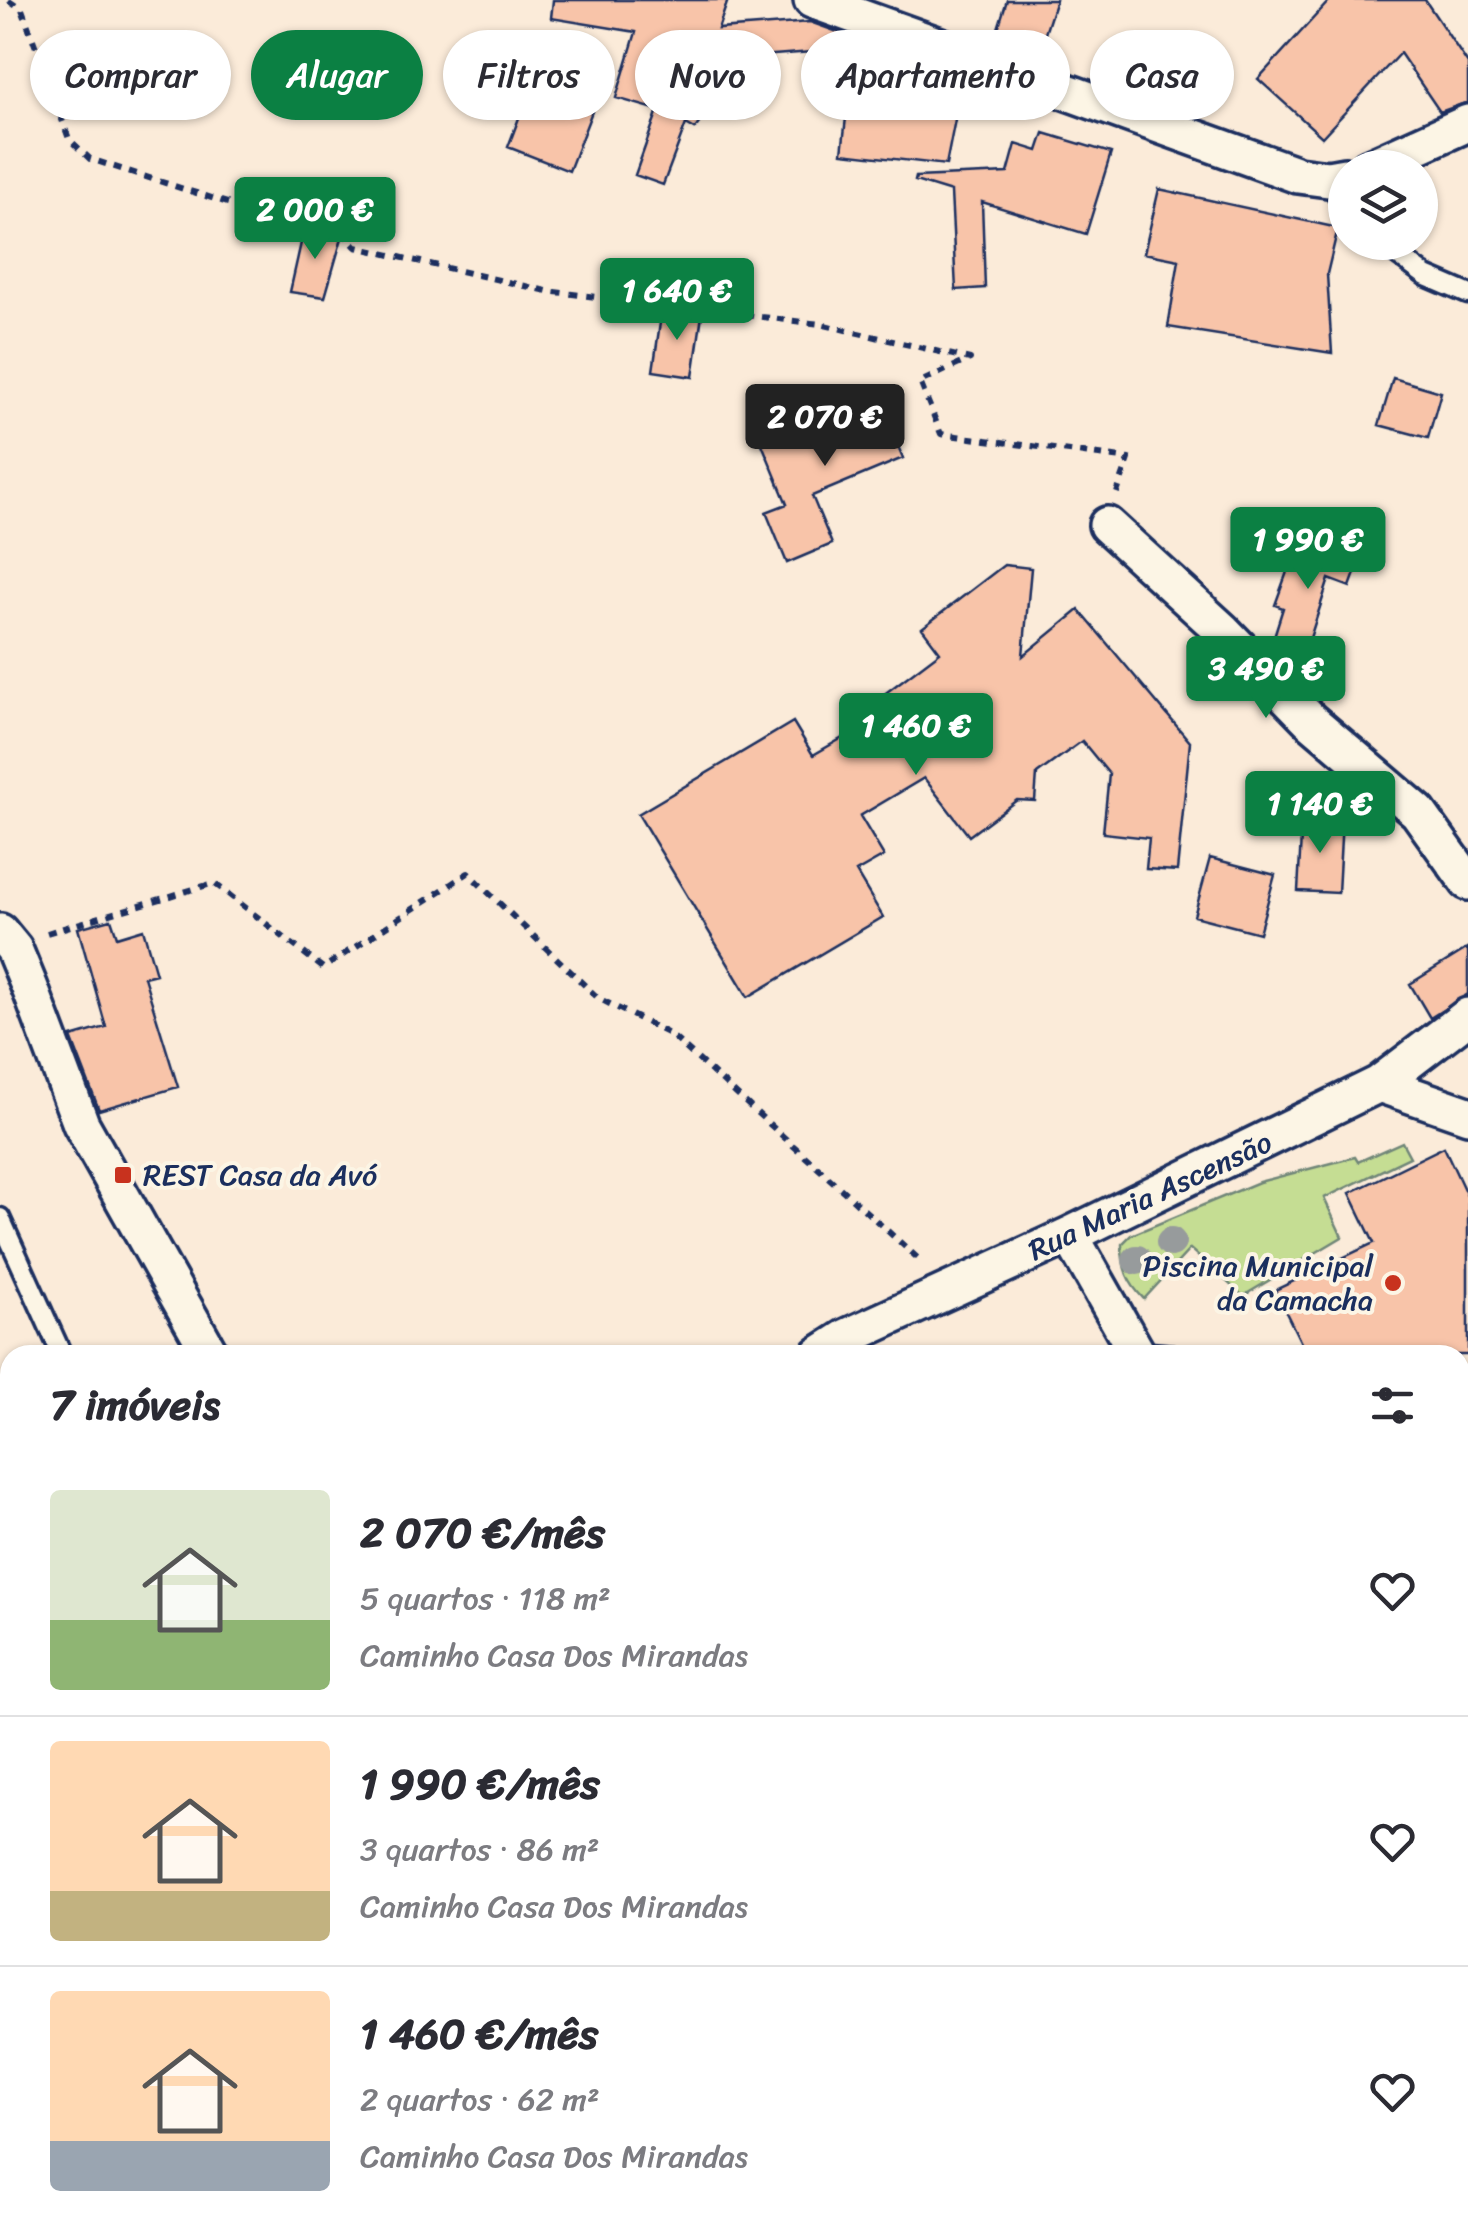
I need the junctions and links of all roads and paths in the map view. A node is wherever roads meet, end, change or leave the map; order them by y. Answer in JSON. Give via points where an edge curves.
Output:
{"nodes":[{"id":1,"x":9,"y":0,"type":"edge"},
{"id":2,"x":812,"y":0,"type":"edge"},
{"id":3,"x":1468,"y":123,"type":"edge"},
{"id":4,"x":1408,"y":150,"type":"edge"},
{"id":5,"x":1328,"y":184,"type":"edge"},
{"id":6,"x":1404,"y":260,"type":"edge"},
{"id":7,"x":1468,"y":294,"type":"edge"},
{"id":8,"x":1107,"y":525,"type":"joint"},
{"id":9,"x":1468,"y":882,"type":"edge"},
{"id":10,"x":7,"y":941,"type":"edge"},
{"id":11,"x":1464,"y":1031,"type":"edge"},
{"id":12,"x":1379,"y":1084,"type":"junction"},
{"id":13,"x":1468,"y":1116,"type":"edge"},
{"id":14,"x":0,"y":1218,"type":"edge"},
{"id":15,"x":1070,"y":1235,"type":"junction"},
{"id":16,"x":943,"y":1292,"type":"junction"},
{"id":17,"x":57,"y":1345,"type":"edge"},
{"id":18,"x":204,"y":1345,"type":"edge"},
{"id":19,"x":835,"y":1345,"type":"edge"},
{"id":20,"x":1144,"y":1345,"type":"edge"}],
"edges":[{"from":1,"to":8,"type":"path","via":[[22,10],[69,139],[90,159],[240,206],[334,223],[356,246],[546,291],[820,324],[970,359],[920,382],[941,434],[1129,459]]},
{"from":2,"to":5,"type":"street"},
{"from":3,"to":4,"type":"street"},
{"from":6,"to":7,"type":"lane"},
{"from":8,"to":9,"type":"street","via":[[1310,720],[1418,812]]},
{"from":10,"to":16,"type":"path","via":[[214,884],[323,968],[468,874],[598,998],[670,1035],[930,1268]]},
{"from":10,"to":18,"type":"street","via":[[81,1124]]},
{"from":11,"to":12,"type":"street","name":"Rua Maria Ascensão"},
{"from":12,"to":13,"type":"street"},
{"from":12,"to":15,"type":"street","name":"Rua Maria Ascensão"},
{"from":14,"to":17,"type":"lane"},
{"from":15,"to":16,"type":"street","name":"Rua Maria Ascensão"},
{"from":15,"to":20,"type":"street"},
{"from":16,"to":19,"type":"street","name":"Rua Maria Ascensão"}]}
